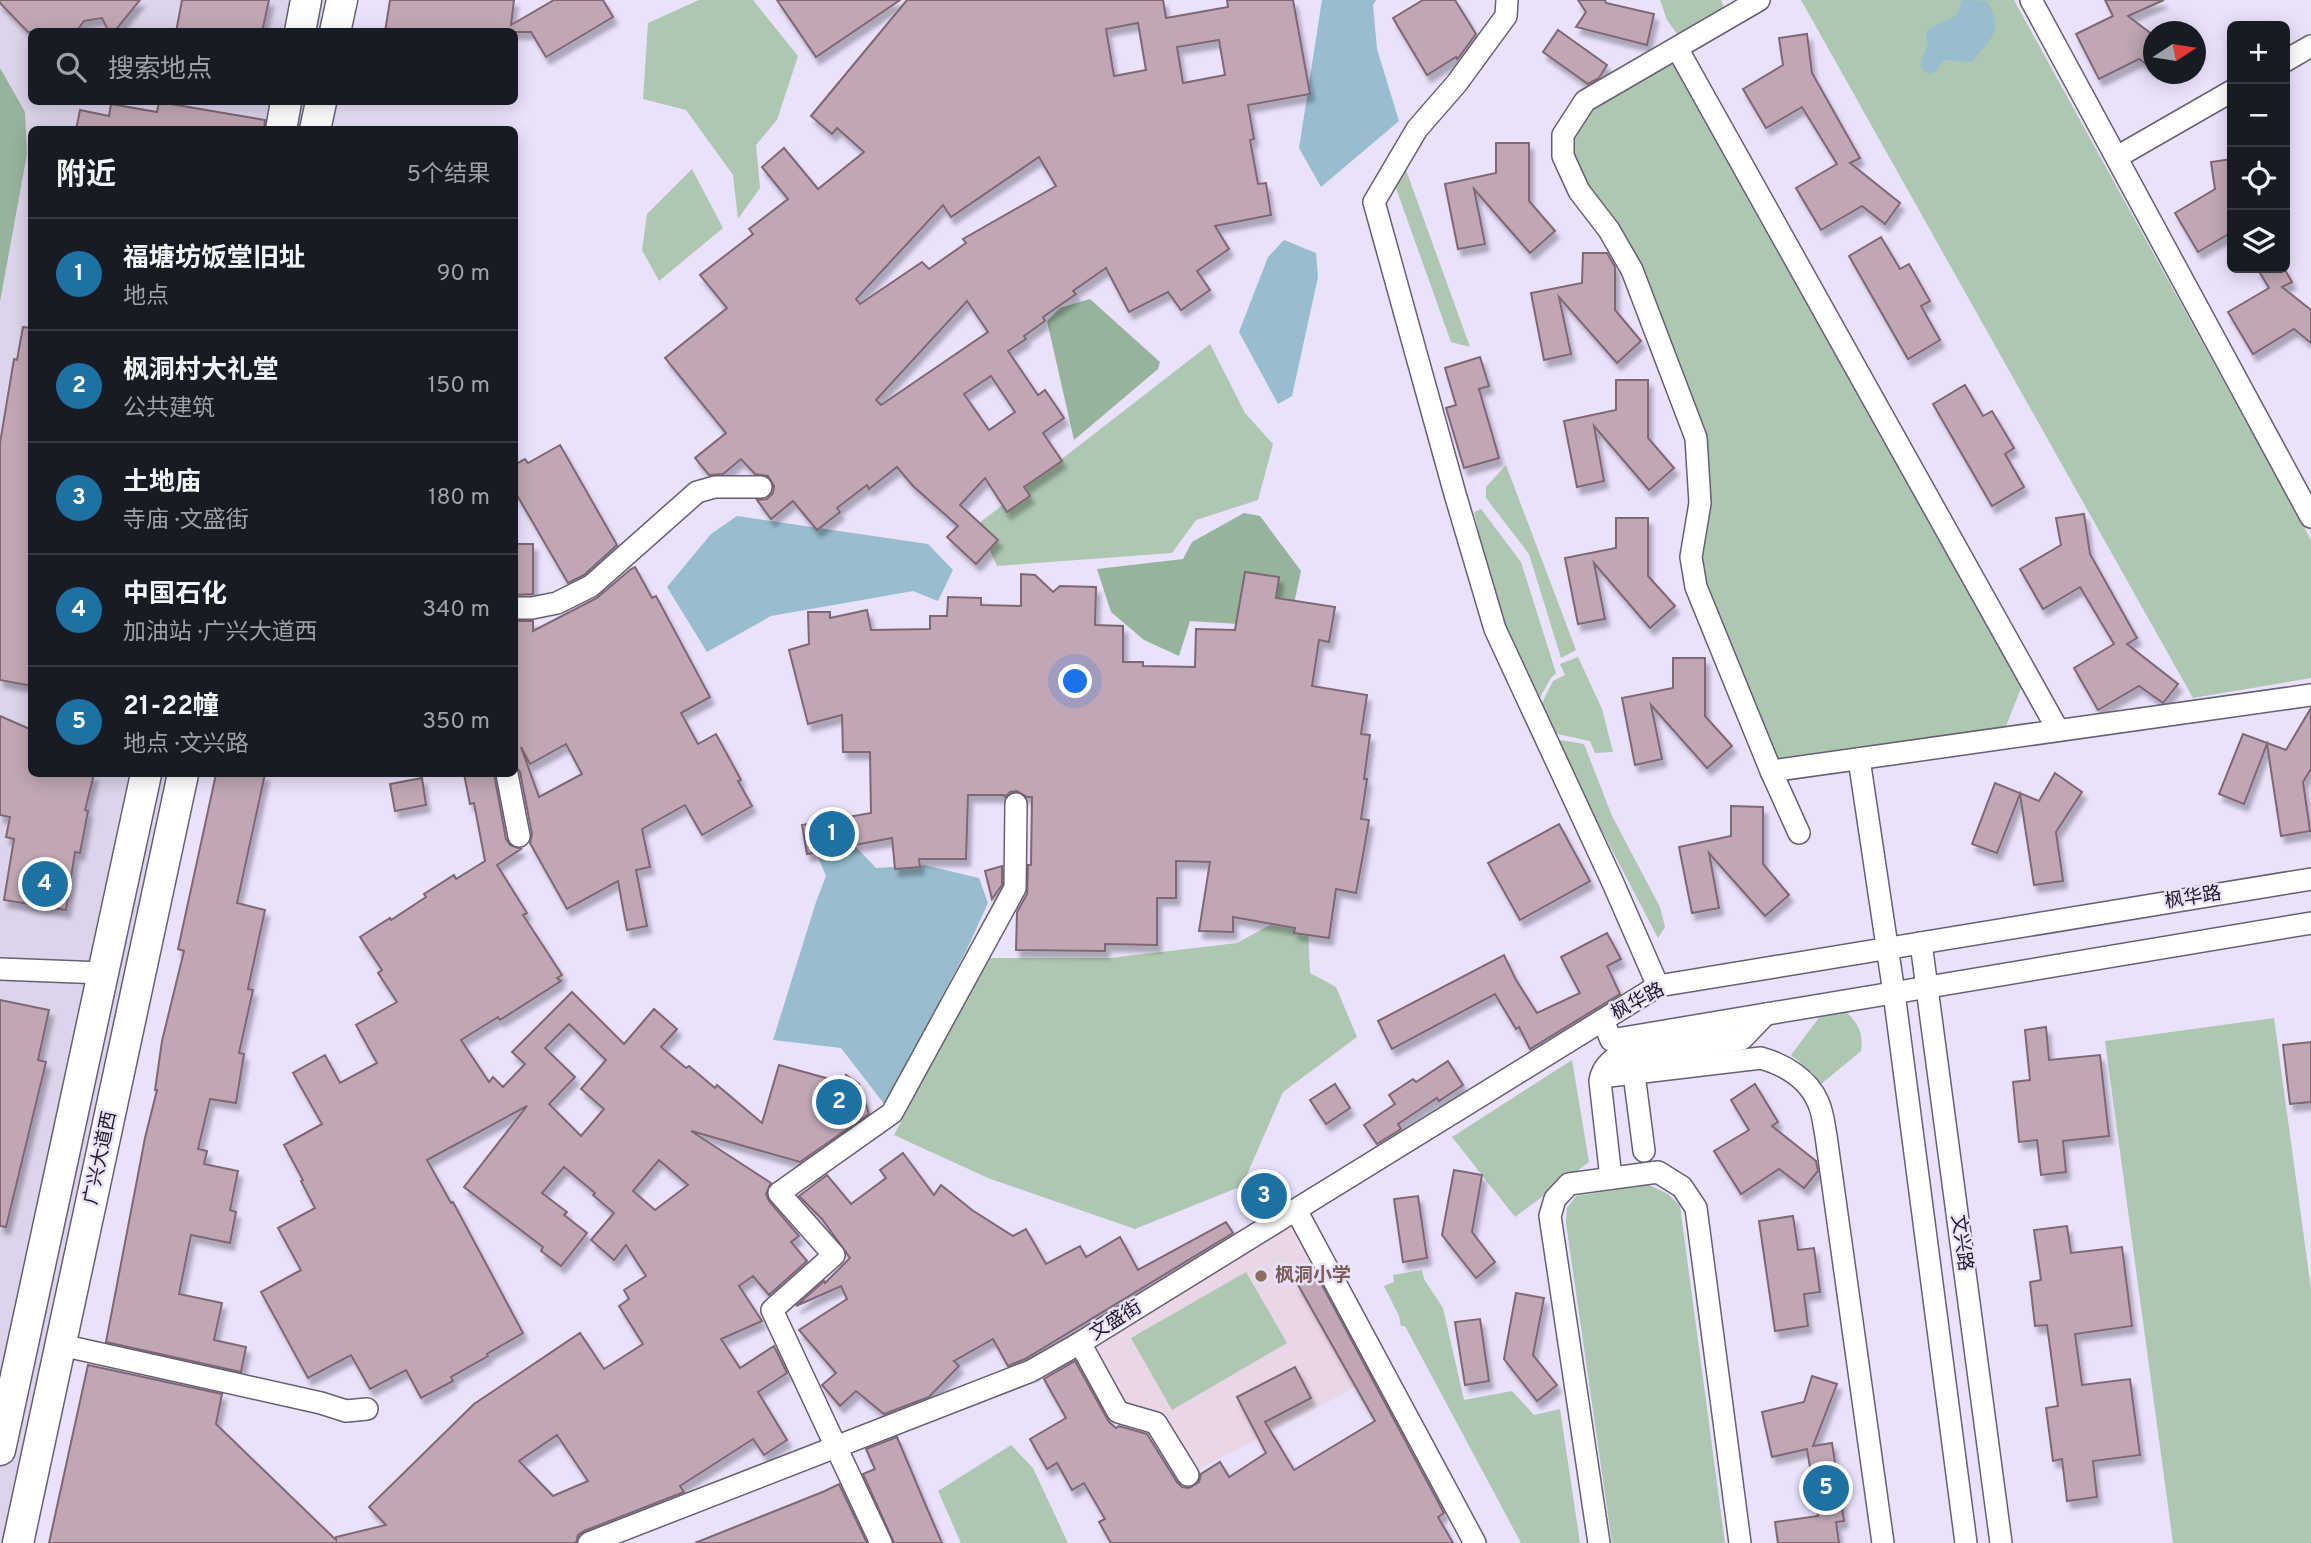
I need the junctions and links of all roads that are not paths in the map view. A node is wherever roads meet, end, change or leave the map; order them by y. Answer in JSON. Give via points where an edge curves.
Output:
{"nodes":[{"id":1,"x":306,"y":0,"type":"edge"},
{"id":2,"x":342,"y":0,"type":"edge"},
{"id":3,"x":1507,"y":0,"type":"edge"},
{"id":4,"x":1759,"y":0,"type":"edge"},
{"id":5,"x":2031,"y":0,"type":"edge"},
{"id":6,"x":301,"y":28,"type":"edge"},
{"id":7,"x":336,"y":28,"type":"edge"},
{"id":8,"x":2311,"y":46,"type":"edge"},
{"id":9,"x":1677,"y":48,"type":"junction"},
{"id":10,"x":2290,"y":58,"type":"edge"},
{"id":11,"x":2227,"y":94,"type":"edge"},
{"id":12,"x":285,"y":105,"type":"edge"},
{"id":13,"x":320,"y":105,"type":"edge"},
{"id":14,"x":282,"y":126,"type":"edge"},
{"id":15,"x":316,"y":126,"type":"edge"},
{"id":16,"x":2117,"y":157,"type":"junction"},
{"id":17,"x":761,"y":487,"type":"dead end"},
{"id":18,"x":2311,"y":517,"type":"edge"},
{"id":19,"x":518,"y":608,"type":"edge"},
{"id":20,"x":2311,"y":695,"type":"edge"},
{"id":21,"x":2058,"y":730,"type":"junction"},
{"id":22,"x":1859,"y":759,"type":"junction"},
{"id":23,"x":1771,"y":771,"type":"junction"},
{"id":24,"x":145,"y":777,"type":"edge"},
{"id":25,"x":182,"y":777,"type":"edge"},
{"id":26,"x":508,"y":777,"type":"edge"},
{"id":27,"x":1016,"y":804,"type":"dead end"},
{"id":28,"x":1799,"y":833,"type":"dead end"},
{"id":29,"x":519,"y":836,"type":"dead end"},
{"id":30,"x":2311,"y":879,"type":"edge"},
{"id":31,"x":2311,"y":923,"type":"edge"},
{"id":32,"x":1921,"y":943,"type":"junction"},
{"id":33,"x":1887,"y":949,"type":"junction"},
{"id":34,"x":0,"y":969,"type":"edge"},
{"id":35,"x":103,"y":973,"type":"junction"},
{"id":36,"x":1658,"y":986,"type":"junction"},
{"id":37,"x":1927,"y":987,"type":"junction"},
{"id":38,"x":1894,"y":993,"type":"junction"},
{"id":39,"x":1766,"y":1014,"type":"junction"},
{"id":40,"x":1603,"y":1020,"type":"junction"},
{"id":41,"x":1634,"y":1073,"type":"junction"},
{"id":42,"x":1601,"y":1077,"type":"junction"},
{"id":43,"x":1644,"y":1151,"type":"dead end"},
{"id":44,"x":1611,"y":1178,"type":"junction"},
{"id":45,"x":1296,"y":1210,"type":"junction"},
{"id":46,"x":1080,"y":1343,"type":"junction"},
{"id":47,"x":61,"y":1345,"type":"junction"},
{"id":48,"x":367,"y":1409,"type":"dead end"},
{"id":49,"x":838,"y":1447,"type":"junction"},
{"id":50,"x":0,"y":1450,"type":"edge"},
{"id":51,"x":1188,"y":1475,"type":"dead end"},
{"id":52,"x":18,"y":1543,"type":"edge"},
{"id":53,"x":589,"y":1543,"type":"edge"},
{"id":54,"x":881,"y":1543,"type":"edge"},
{"id":55,"x":1475,"y":1543,"type":"edge"},
{"id":56,"x":1599,"y":1543,"type":"edge"},
{"id":57,"x":1740,"y":1543,"type":"edge"},
{"id":58,"x":1883,"y":1543,"type":"edge"},
{"id":59,"x":1966,"y":1543,"type":"edge"},
{"id":60,"x":2001,"y":1543,"type":"edge"}],
"edges":[{"from":1,"to":6,"type":"highway"},
{"from":2,"to":7,"type":"highway"},
{"from":3,"to":36,"type":"street","via":[[1506,16],[1417,129],[1374,202],[1495,629]]},
{"from":4,"to":9,"type":"street"},
{"from":5,"to":16,"type":"street"},
{"from":8,"to":10,"type":"street"},
{"from":9,"to":21,"type":"street"},
{"from":9,"to":23,"type":"street","via":[[1585,102],[1563,135],[1563,156],[1579,191],[1632,270],[1696,439],[1700,503],[1692,557],[1696,587]]},
{"from":11,"to":16,"type":"street"},
{"from":12,"to":14,"type":"highway"},
{"from":13,"to":15,"type":"highway"},
{"from":16,"to":18,"type":"street"},
{"from":17,"to":19,"type":"street","via":[[715,487],[697,492],[591,586],[557,603]]},
{"from":20,"to":21,"type":"street"},
{"from":21,"to":22,"type":"street"},
{"from":22,"to":23,"type":"street"},
{"from":22,"to":33,"type":"street","name":"文兴路"},
{"from":23,"to":28,"type":"street"},
{"from":24,"to":35,"type":"highway","name":"广兴大道西"},
{"from":25,"to":47,"type":"highway","name":"广兴大道西"},
{"from":26,"to":29,"type":"street"},
{"from":27,"to":49,"type":"street","via":[[1015,888],[892,1114],[779,1193],[834,1255],[772,1310]]},
{"from":30,"to":32,"type":"street","name":"枫华路"},
{"from":31,"to":37,"type":"street","name":"枫华路"},
{"from":32,"to":33,"type":"street","name":"枫华路"},
{"from":32,"to":37,"type":"street","name":"文兴路"},
{"from":33,"to":36,"type":"street","name":"枫华路"},
{"from":33,"to":38,"type":"street","name":"文兴路"},
{"from":34,"to":35,"type":"street"},
{"from":35,"to":50,"type":"highway","name":"广兴大道西"},
{"from":36,"to":40,"type":"street","name":"枫华路"},
{"from":37,"to":38,"type":"street","name":"枫华路"},
{"from":37,"to":60,"type":"street","name":"文兴路"},
{"from":38,"to":39,"type":"street","name":"枫华路"},
{"from":38,"to":59,"type":"street","name":"文兴路"},
{"from":39,"to":40,"type":"street","name":"枫华路","via":[[1611,1040]]},
{"from":39,"to":42,"type":"street","via":[[1742,1040],[1616,1057]]},
{"from":40,"to":45,"type":"street","name":"文盛街"},
{"from":41,"to":42,"type":"street"},
{"from":41,"to":43,"type":"street"},
{"from":41,"to":58,"type":"street","via":[[1761,1058],[1780,1064],[1803,1080],[1819,1103]]},
{"from":42,"to":44,"type":"street"},
{"from":44,"to":56,"type":"street","via":[[1569,1184],[1555,1199],[1550,1216]]},
{"from":44,"to":57,"type":"street","via":[[1658,1172],[1682,1187],[1696,1208]]},
{"from":45,"to":46,"type":"street","name":"文盛街"},
{"from":45,"to":55,"type":"street"},
{"from":46,"to":49,"type":"street","name":"文盛街","via":[[1016,1378]]},
{"from":46,"to":51,"type":"street","via":[[1118,1412],[1156,1423]]},
{"from":47,"to":48,"type":"street","via":[[346,1411]]},
{"from":47,"to":52,"type":"highway","name":"广兴大道西"},
{"from":49,"to":53,"type":"street","name":"文盛街"},
{"from":49,"to":54,"type":"street"}]}
